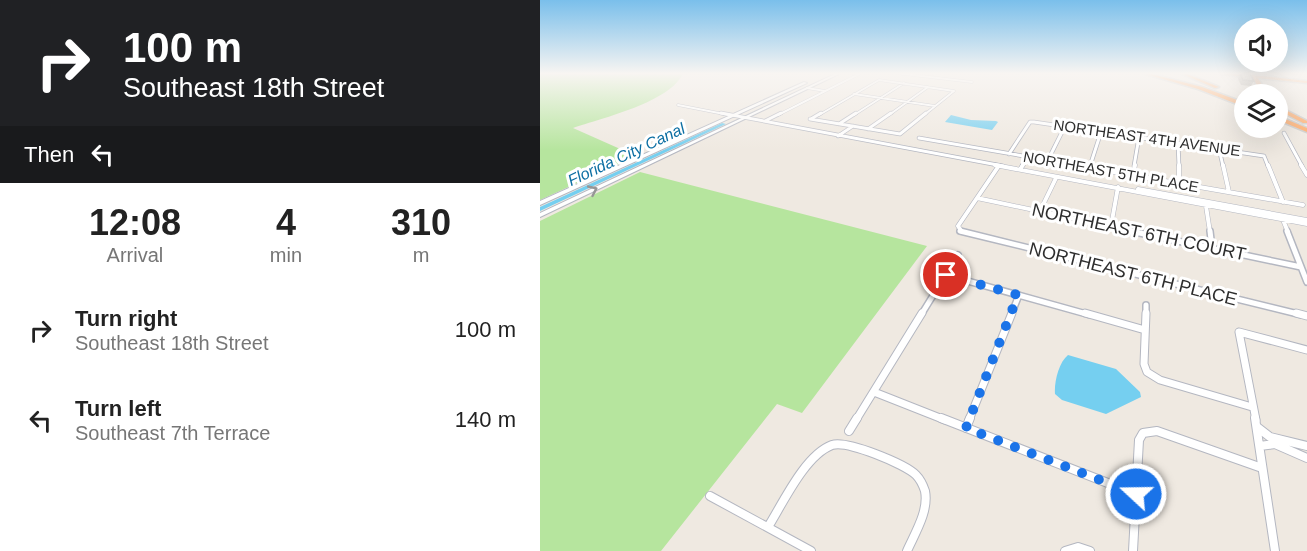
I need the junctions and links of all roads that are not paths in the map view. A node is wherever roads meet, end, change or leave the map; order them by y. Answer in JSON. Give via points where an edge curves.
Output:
{"nodes":[{"id":1,"x":771,"y":99,"type":"edge"},
{"id":2,"x":784,"y":99,"type":"edge"},
{"id":3,"x":809,"y":99,"type":"edge"},
{"id":4,"x":846,"y":99,"type":"edge"},
{"id":5,"x":879,"y":99,"type":"edge"},
{"id":6,"x":885,"y":99,"type":"edge"},
{"id":7,"x":912,"y":99,"type":"edge"},
{"id":8,"x":944,"y":99,"type":"edge"},
{"id":9,"x":907,"y":102,"type":"junction"},
{"id":10,"x":678,"y":105,"type":"dead end"},
{"id":11,"x":934,"y":106,"type":"junction"},
{"id":12,"x":735,"y":115,"type":"junction"},
{"id":13,"x":1288,"y":115,"type":"edge"},
{"id":14,"x":745,"y":118,"type":"junction"},
{"id":15,"x":765,"y":121,"type":"junction"},
{"id":16,"x":1288,"y":122,"type":"edge"},
{"id":17,"x":1306,"y":123,"type":"edge"},
{"id":18,"x":839,"y":124,"type":"junction"},
{"id":19,"x":853,"y":126,"type":"junction"},
{"id":20,"x":1065,"y":126,"type":"junction"},
{"id":21,"x":868,"y":129,"type":"junction"},
{"id":22,"x":1307,"y":130,"type":"edge"},
{"id":23,"x":1101,"y":132,"type":"junction"},
{"id":24,"x":839,"y":136,"type":"junction"},
{"id":25,"x":1139,"y":137,"type":"junction"},
{"id":26,"x":919,"y":138,"type":"dead end"},
{"id":27,"x":1287,"y":138,"type":"edge"},
{"id":28,"x":1178,"y":143,"type":"junction"},
{"id":29,"x":953,"y":144,"type":"junction"},
{"id":30,"x":1219,"y":149,"type":"junction"},
{"id":31,"x":1009,"y":154,"type":"junction"},
{"id":32,"x":944,"y":155,"type":"junction"},
{"id":33,"x":953,"y":157,"type":"junction"},
{"id":34,"x":1027,"y":157,"type":"junction"},
{"id":35,"x":1048,"y":160,"type":"junction"},
{"id":36,"x":998,"y":167,"type":"junction"},
{"id":37,"x":1021,"y":168,"type":"junction"},
{"id":38,"x":1090,"y":168,"type":"junction"},
{"id":39,"x":1307,"y":175,"type":"edge"},
{"id":40,"x":1132,"y":176,"type":"junction"},
{"id":41,"x":1056,"y":178,"type":"junction"},
{"id":42,"x":1179,"y":184,"type":"junction"},
{"id":43,"x":1118,"y":187,"type":"junction"},
{"id":44,"x":1229,"y":192,"type":"junction"},
{"id":45,"x":1256,"y":197,"type":"junction"},
{"id":46,"x":976,"y":198,"type":"junction"},
{"id":47,"x":1282,"y":202,"type":"junction"},
{"id":48,"x":540,"y":203,"type":"edge"},
{"id":49,"x":1303,"y":205,"type":"dead end"},
{"id":50,"x":1206,"y":206,"type":"junction"},
{"id":51,"x":1040,"y":211,"type":"junction"},
{"id":52,"x":1260,"y":214,"type":"junction"},
{"id":53,"x":540,"y":216,"type":"edge"},
{"id":54,"x":1283,"y":220,"type":"junction"},
{"id":55,"x":1307,"y":222,"type":"edge"},
{"id":56,"x":1111,"y":226,"type":"junction"},
{"id":57,"x":959,"y":230,"type":"joint"},
{"id":58,"x":1212,"y":248,"type":"junction"},
{"id":59,"x":958,"y":255,"type":"dead end"},
{"id":60,"x":1301,"y":267,"type":"junction"},
{"id":61,"x":946,"y":275,"type":"junction"},
{"id":62,"x":1307,"y":282,"type":"edge"},
{"id":63,"x":1018,"y":295,"type":"junction"},
{"id":64,"x":1146,"y":305,"type":"dead end"},
{"id":65,"x":1307,"y":316,"type":"edge"},
{"id":66,"x":1145,"y":330,"type":"junction"},
{"id":67,"x":1239,"y":332,"type":"joint"},
{"id":68,"x":1307,"y":350,"type":"edge"},
{"id":69,"x":874,"y":392,"type":"junction"},
{"id":70,"x":1252,"y":407,"type":"junction"},
{"id":71,"x":1257,"y":427,"type":"junction"},
{"id":72,"x":966,"y":428,"type":"junction"},
{"id":73,"x":849,"y":431,"type":"dead end"},
{"id":74,"x":1260,"y":446,"type":"junction"},
{"id":75,"x":1307,"y":446,"type":"edge"},
{"id":76,"x":1307,"y":459,"type":"edge"},
{"id":77,"x":1262,"y":468,"type":"junction"},
{"id":78,"x":1136,"y":494,"type":"junction"},
{"id":79,"x":710,"y":496,"type":"dead end"},
{"id":80,"x":768,"y":528,"type":"junction"},
{"id":81,"x":811,"y":551,"type":"edge"},
{"id":82,"x":907,"y":551,"type":"edge"},
{"id":83,"x":1065,"y":551,"type":"edge"},
{"id":84,"x":1090,"y":551,"type":"edge"},
{"id":85,"x":1134,"y":551,"type":"edge"},
{"id":86,"x":1275,"y":551,"type":"edge"}],
"edges":[{"from":1,"to":12,"type":"main road"},
{"from":2,"to":14,"type":"main road"},
{"from":3,"to":15,"type":"street"},
{"from":4,"to":18,"type":"street","via":[[810,119]]},
{"from":5,"to":18,"type":"street"},
{"from":6,"to":9,"type":"street"},
{"from":7,"to":9,"type":"street"},
{"from":8,"to":11,"type":"street"},
{"from":9,"to":11,"type":"street"},
{"from":9,"to":21,"type":"street"},
{"from":10,"to":12,"type":"street"},
{"from":11,"to":21,"type":"street","via":[[900,134]]},
{"from":12,"to":14,"type":"street"},
{"from":12,"to":48,"type":"main road"},
{"from":13,"to":17,"type":"highway"},
{"from":14,"to":15,"type":"street"},
{"from":14,"to":24,"type":"street"},
{"from":53,"to":14,"type":"main road","one_way":true},
{"from":15,"to":24,"type":"street"},
{"from":16,"to":22,"type":"highway"},
{"from":18,"to":19,"type":"street"},
{"from":19,"to":21,"type":"street"},
{"from":19,"to":24,"type":"street"},
{"from":20,"to":23,"type":"street","name":"NORTHEAST 4TH AVENUE"},
{"from":20,"to":31,"type":"street","name":"NORTHEAST 4TH AVENUE","via":[[1030,122]]},
{"from":20,"to":35,"type":"street"},
{"from":23,"to":25,"type":"street","name":"NORTHEAST 4TH AVENUE"},
{"from":23,"to":38,"type":"street"},
{"from":24,"to":32,"type":"street"},
{"from":25,"to":28,"type":"street","name":"NORTHEAST 4TH AVENUE"},
{"from":25,"to":40,"type":"street"},
{"from":26,"to":29,"type":"street","name":"NORTHEAST 5TH PLACE"},
{"from":27,"to":39,"type":"street"},
{"from":28,"to":30,"type":"street","name":"NORTHEAST 4TH AVENUE"},
{"from":28,"to":42,"type":"street"},
{"from":29,"to":31,"type":"street","name":"NORTHEAST 5TH PLACE"},
{"from":29,"to":32,"type":"street"},
{"from":30,"to":44,"type":"street"},
{"from":30,"to":47,"type":"street","name":"NORTHEAST 4TH AVENUE","via":[[1264,156]]},
{"from":31,"to":34,"type":"street","name":"NORTHEAST 5TH PLACE"},
{"from":32,"to":33,"type":"street"},
{"from":33,"to":36,"type":"street"},
{"from":33,"to":37,"type":"street"},
{"from":34,"to":35,"type":"street","name":"NORTHEAST 5TH PLACE"},
{"from":34,"to":37,"type":"street"},
{"from":35,"to":38,"type":"street","name":"NORTHEAST 5TH PLACE"},
{"from":36,"to":41,"type":"street"},
{"from":36,"to":46,"type":"street"},
{"from":37,"to":43,"type":"street"},
{"from":38,"to":40,"type":"street","name":"NORTHEAST 5TH PLACE"},
{"from":40,"to":42,"type":"street","name":"NORTHEAST 5TH PLACE"},
{"from":41,"to":43,"type":"street"},
{"from":41,"to":51,"type":"street"},
{"from":42,"to":44,"type":"street","name":"NORTHEAST 5TH PLACE"},
{"from":43,"to":50,"type":"street"},
{"from":43,"to":52,"type":"street"},
{"from":43,"to":56,"type":"street"},
{"from":44,"to":45,"type":"street","name":"NORTHEAST 5TH PLACE"},
{"from":45,"to":47,"type":"street","name":"NORTHEAST 5TH PLACE"},
{"from":45,"to":52,"type":"street"},
{"from":46,"to":51,"type":"street","name":"NORTHEAST 6TH COURT"},
{"from":46,"to":57,"type":"street"},
{"from":47,"to":49,"type":"street","name":"NORTHEAST 5TH PLACE"},
{"from":50,"to":52,"type":"street"},
{"from":50,"to":58,"type":"street"},
{"from":51,"to":56,"type":"street","name":"NORTHEAST 6TH COURT"},
{"from":52,"to":54,"type":"street"},
{"from":52,"to":55,"type":"street"},
{"from":54,"to":55,"type":"street"},
{"from":54,"to":60,"type":"street"},
{"from":56,"to":58,"type":"street","name":"NORTHEAST 6TH COURT"},
{"from":57,"to":65,"type":"street","name":"NORTHEAST 6TH PLACE"},
{"from":58,"to":60,"type":"street","name":"NORTHEAST 6TH COURT"},
{"from":59,"to":61,"type":"street"},
{"from":60,"to":62,"type":"street"},
{"from":61,"to":63,"type":"street"},
{"from":61,"to":69,"type":"street"},
{"from":63,"to":66,"type":"street"},
{"from":63,"to":72,"type":"street"},
{"from":64,"to":66,"type":"street"},
{"from":66,"to":70,"type":"street","via":[[1147,372],[1160,380]]},
{"from":67,"to":68,"type":"street"},
{"from":67,"to":70,"type":"street"},
{"from":69,"to":72,"type":"street"},
{"from":69,"to":73,"type":"street"},
{"from":70,"to":71,"type":"street"},
{"from":71,"to":74,"type":"street"},
{"from":71,"to":75,"type":"street","via":[[1274,439]]},
{"from":72,"to":78,"type":"street"},
{"from":74,"to":76,"type":"street","via":[[1275,444]]},
{"from":74,"to":77,"type":"street"},
{"from":77,"to":78,"type":"street","via":[[1157,431],[1146,431],[1139,440]]},
{"from":77,"to":86,"type":"street"},
{"from":78,"to":85,"type":"street"},
{"from":79,"to":80,"type":"street"},
{"from":80,"to":81,"type":"street"},
{"from":80,"to":82,"type":"street","via":[[814,456],[823,448],[849,444],[915,474],[926,488],[926,507]]},
{"from":83,"to":84,"type":"street","via":[[1082,547]]}]}
